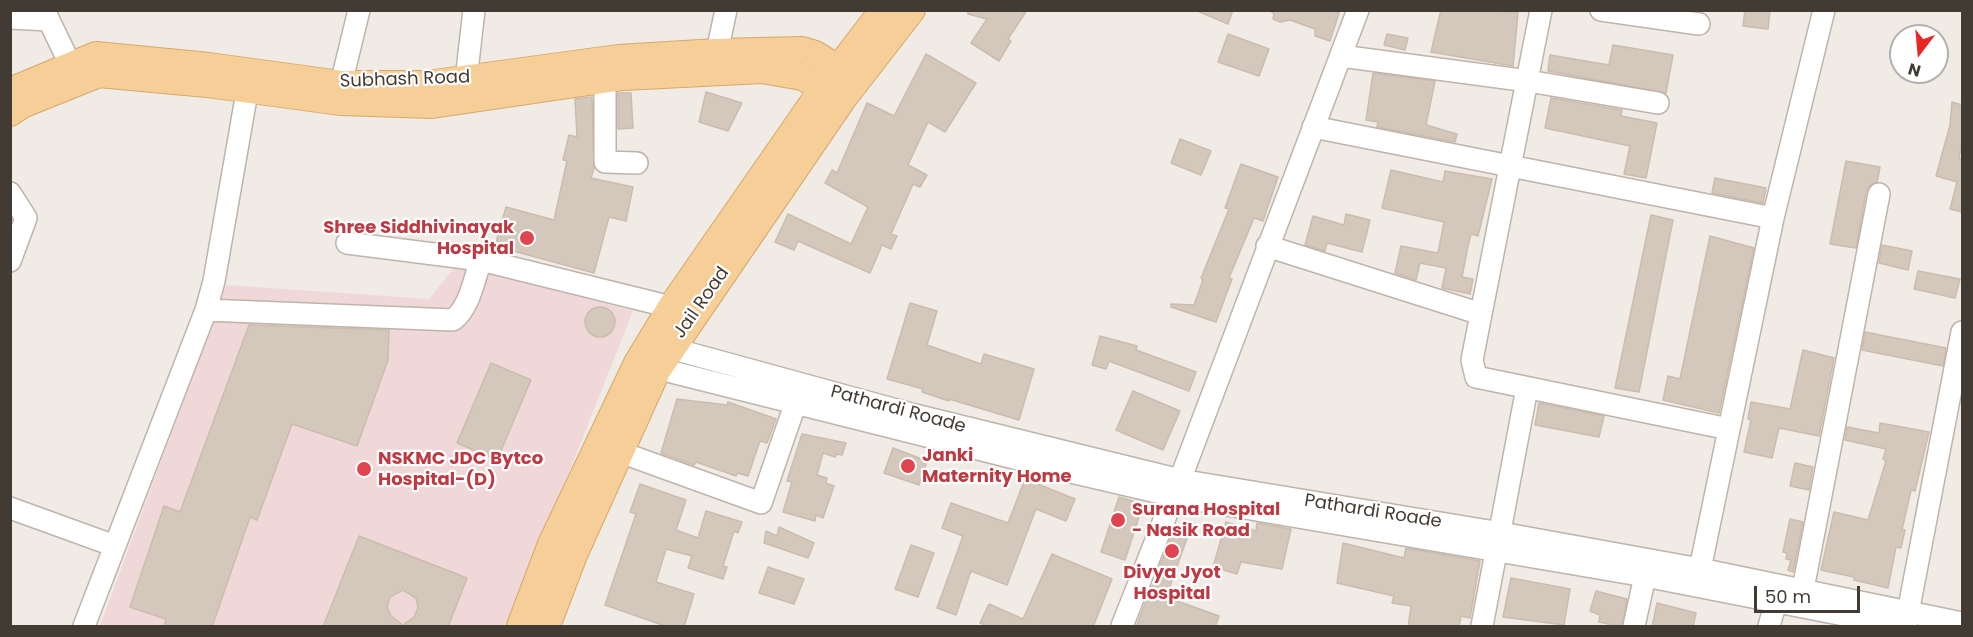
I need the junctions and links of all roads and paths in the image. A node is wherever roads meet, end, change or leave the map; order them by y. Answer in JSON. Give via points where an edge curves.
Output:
{"nodes":[{"id":1,"x":359,"y":10,"type":"edge"},
{"id":2,"x":474,"y":10,"type":"edge"},
{"id":3,"x":726,"y":10,"type":"edge"},
{"id":4,"x":883,"y":10,"type":"edge"},
{"id":5,"x":912,"y":10,"type":"edge"},
{"id":6,"x":1358,"y":10,"type":"edge"},
{"id":7,"x":1541,"y":10,"type":"edge"},
{"id":8,"x":1601,"y":10,"type":"edge"},
{"id":9,"x":1824,"y":10,"type":"edge"},
{"id":10,"x":46,"y":15,"type":"edge"},
{"id":11,"x":10,"y":18,"type":"edge"},
{"id":12,"x":1699,"y":24,"type":"dead end"},
{"id":13,"x":717,"y":52,"type":"junction"},
{"id":14,"x":1341,"y":56,"type":"junction"},
{"id":15,"x":71,"y":66,"type":"junction"},
{"id":16,"x":249,"y":80,"type":"junction"},
{"id":17,"x":466,"y":80,"type":"junction"},
{"id":18,"x":605,"y":81,"type":"junction"},
{"id":19,"x":1528,"y":81,"type":"junction"},
{"id":20,"x":341,"y":84,"type":"junction"},
{"id":21,"x":840,"y":84,"type":"junction"},
{"id":22,"x":10,"y":91,"type":"edge"},
{"id":23,"x":1658,"y":103,"type":"dead end"},
{"id":24,"x":10,"y":113,"type":"edge"},
{"id":25,"x":1313,"y":127,"type":"junction"},
{"id":26,"x":638,"y":163,"type":"dead end"},
{"id":27,"x":1509,"y":168,"type":"junction"},
{"id":28,"x":10,"y":193,"type":"edge"},
{"id":29,"x":1879,"y":194,"type":"dead end"},
{"id":30,"x":1773,"y":218,"type":"junction"},
{"id":31,"x":347,"y":243,"type":"dead end"},
{"id":32,"x":1268,"y":246,"type":"junction"},
{"id":33,"x":11,"y":258,"type":"edge"},
{"id":34,"x":481,"y":260,"type":"junction"},
{"id":35,"x":671,"y":307,"type":"junction"},
{"id":36,"x":206,"y":310,"type":"junction"},
{"id":37,"x":1481,"y":314,"type":"junction"},
{"id":38,"x":1962,"y":332,"type":"edge"},
{"id":39,"x":654,"y":355,"type":"junction"},
{"id":40,"x":1527,"y":388,"type":"junction"},
{"id":41,"x":796,"y":402,"type":"junction"},
{"id":42,"x":1729,"y":429,"type":"junction"},
{"id":43,"x":620,"y":452,"type":"junction"},
{"id":44,"x":1177,"y":488,"type":"junction"},
{"id":45,"x":10,"y":508,"type":"edge"},
{"id":46,"x":1499,"y":542,"type":"junction"},
{"id":47,"x":115,"y":546,"type":"junction"},
{"id":48,"x":1700,"y":569,"type":"junction"},
{"id":49,"x":1646,"y":576,"type":"junction"},
{"id":50,"x":1803,"y":589,"type":"junction"},
{"id":51,"x":1776,"y":602,"type":"junction"},
{"id":52,"x":1905,"y":622,"type":"edge"},
{"id":53,"x":1962,"y":623,"type":"edge"},
{"id":54,"x":84,"y":627,"type":"edge"},
{"id":55,"x":520,"y":627,"type":"edge"},
{"id":56,"x":547,"y":627,"type":"edge"},
{"id":57,"x":1122,"y":627,"type":"edge"},
{"id":58,"x":1482,"y":627,"type":"edge"},
{"id":59,"x":1635,"y":627,"type":"edge"},
{"id":60,"x":1769,"y":627,"type":"edge"}],
"edges":[{"from":1,"to":20,"type":"street"},
{"from":2,"to":17,"type":"street"},
{"from":3,"to":13,"type":"street"},
{"from":4,"to":21,"type":"main road"},
{"from":5,"to":21,"type":"main road","name":"Jail Road"},
{"from":6,"to":14,"type":"street"},
{"from":7,"to":19,"type":"street"},
{"from":8,"to":12,"type":"street"},
{"from":9,"to":30,"type":"street"},
{"from":10,"to":11,"type":"street"},
{"from":10,"to":15,"type":"street"},
{"from":13,"to":17,"type":"main road","name":"Subhash Road","via":[[618,58]]},
{"from":13,"to":21,"type":"main road","name":"Subhash Road","via":[[802,50],[815,54]]},
{"from":14,"to":19,"type":"street"},
{"from":14,"to":25,"type":"street"},
{"from":15,"to":16,"type":"main road","name":"Subhash Road","via":[[96,55]]},
{"from":15,"to":22,"type":"main road","name":"Subhash Road"},
{"from":16,"to":18,"type":"main road","name":"Subhash Road","via":[[340,102],[432,105]]},
{"from":16,"to":20,"type":"main road","name":"Subhash Road"},
{"from":16,"to":24,"type":"main road","name":"Subhash Road","via":[[99,74]]},
{"from":16,"to":36,"type":"street"},
{"from":17,"to":20,"type":"main road","name":"Subhash Road"},
{"from":18,"to":21,"type":"main road","name":"Subhash Road","via":[[762,70]]},
{"from":18,"to":26,"type":"street","via":[[605,162]]},
{"from":19,"to":23,"type":"street"},
{"from":19,"to":27,"type":"street"},
{"from":21,"to":35,"type":"main road"},
{"from":21,"to":39,"type":"main road","name":"Jail Road"},
{"from":25,"to":27,"type":"street"},
{"from":25,"to":32,"type":"street"},
{"from":27,"to":30,"type":"street"},
{"from":27,"to":37,"type":"street"},
{"from":28,"to":33,"type":"street","via":[[26,218]]},
{"from":29,"to":50,"type":"street"},
{"from":30,"to":42,"type":"street"},
{"from":31,"to":34,"type":"street"},
{"from":32,"to":37,"type":"street"},
{"from":32,"to":44,"type":"street"},
{"from":34,"to":35,"type":"street"},
{"from":34,"to":36,"type":"street","via":[[461,314],[453,320]]},
{"from":35,"to":39,"type":"main road"},
{"from":36,"to":47,"type":"street"},
{"from":37,"to":40,"type":"street","via":[[1472,360],[1476,377]]},
{"from":38,"to":52,"type":"street"},
{"from":39,"to":41,"type":"street"},
{"from":39,"to":43,"type":"main road","name":"Jail Road"},
{"from":39,"to":44,"type":"street","name":"Pathardi Roade","via":[[911,414]]},
{"from":39,"to":55,"type":"main road","name":"Jail Road","via":[[551,544]]},
{"from":40,"to":42,"type":"street"},
{"from":40,"to":46,"type":"street"},
{"from":41,"to":43,"type":"street","via":[[761,503]]},
{"from":41,"to":44,"type":"street","via":[[1054,468]]},
{"from":42,"to":48,"type":"street"},
{"from":43,"to":56,"type":"main road","name":"Jail Road"},
{"from":44,"to":46,"type":"street","name":"Pathardi Roade"},
{"from":44,"to":57,"type":"street"},
{"from":45,"to":47,"type":"street"},
{"from":46,"to":48,"type":"street","name":"Pathardi Roade"},
{"from":46,"to":49,"type":"street"},
{"from":46,"to":58,"type":"street"},
{"from":47,"to":54,"type":"street"},
{"from":48,"to":50,"type":"street","name":"Pathardi Roade"},
{"from":49,"to":51,"type":"street"},
{"from":49,"to":59,"type":"street"},
{"from":50,"to":52,"type":"street","name":"Pathardi Roade"},
{"from":51,"to":52,"type":"street"},
{"from":51,"to":60,"type":"street"},
{"from":52,"to":53,"type":"street","name":"Pathardi Roade"}]}
